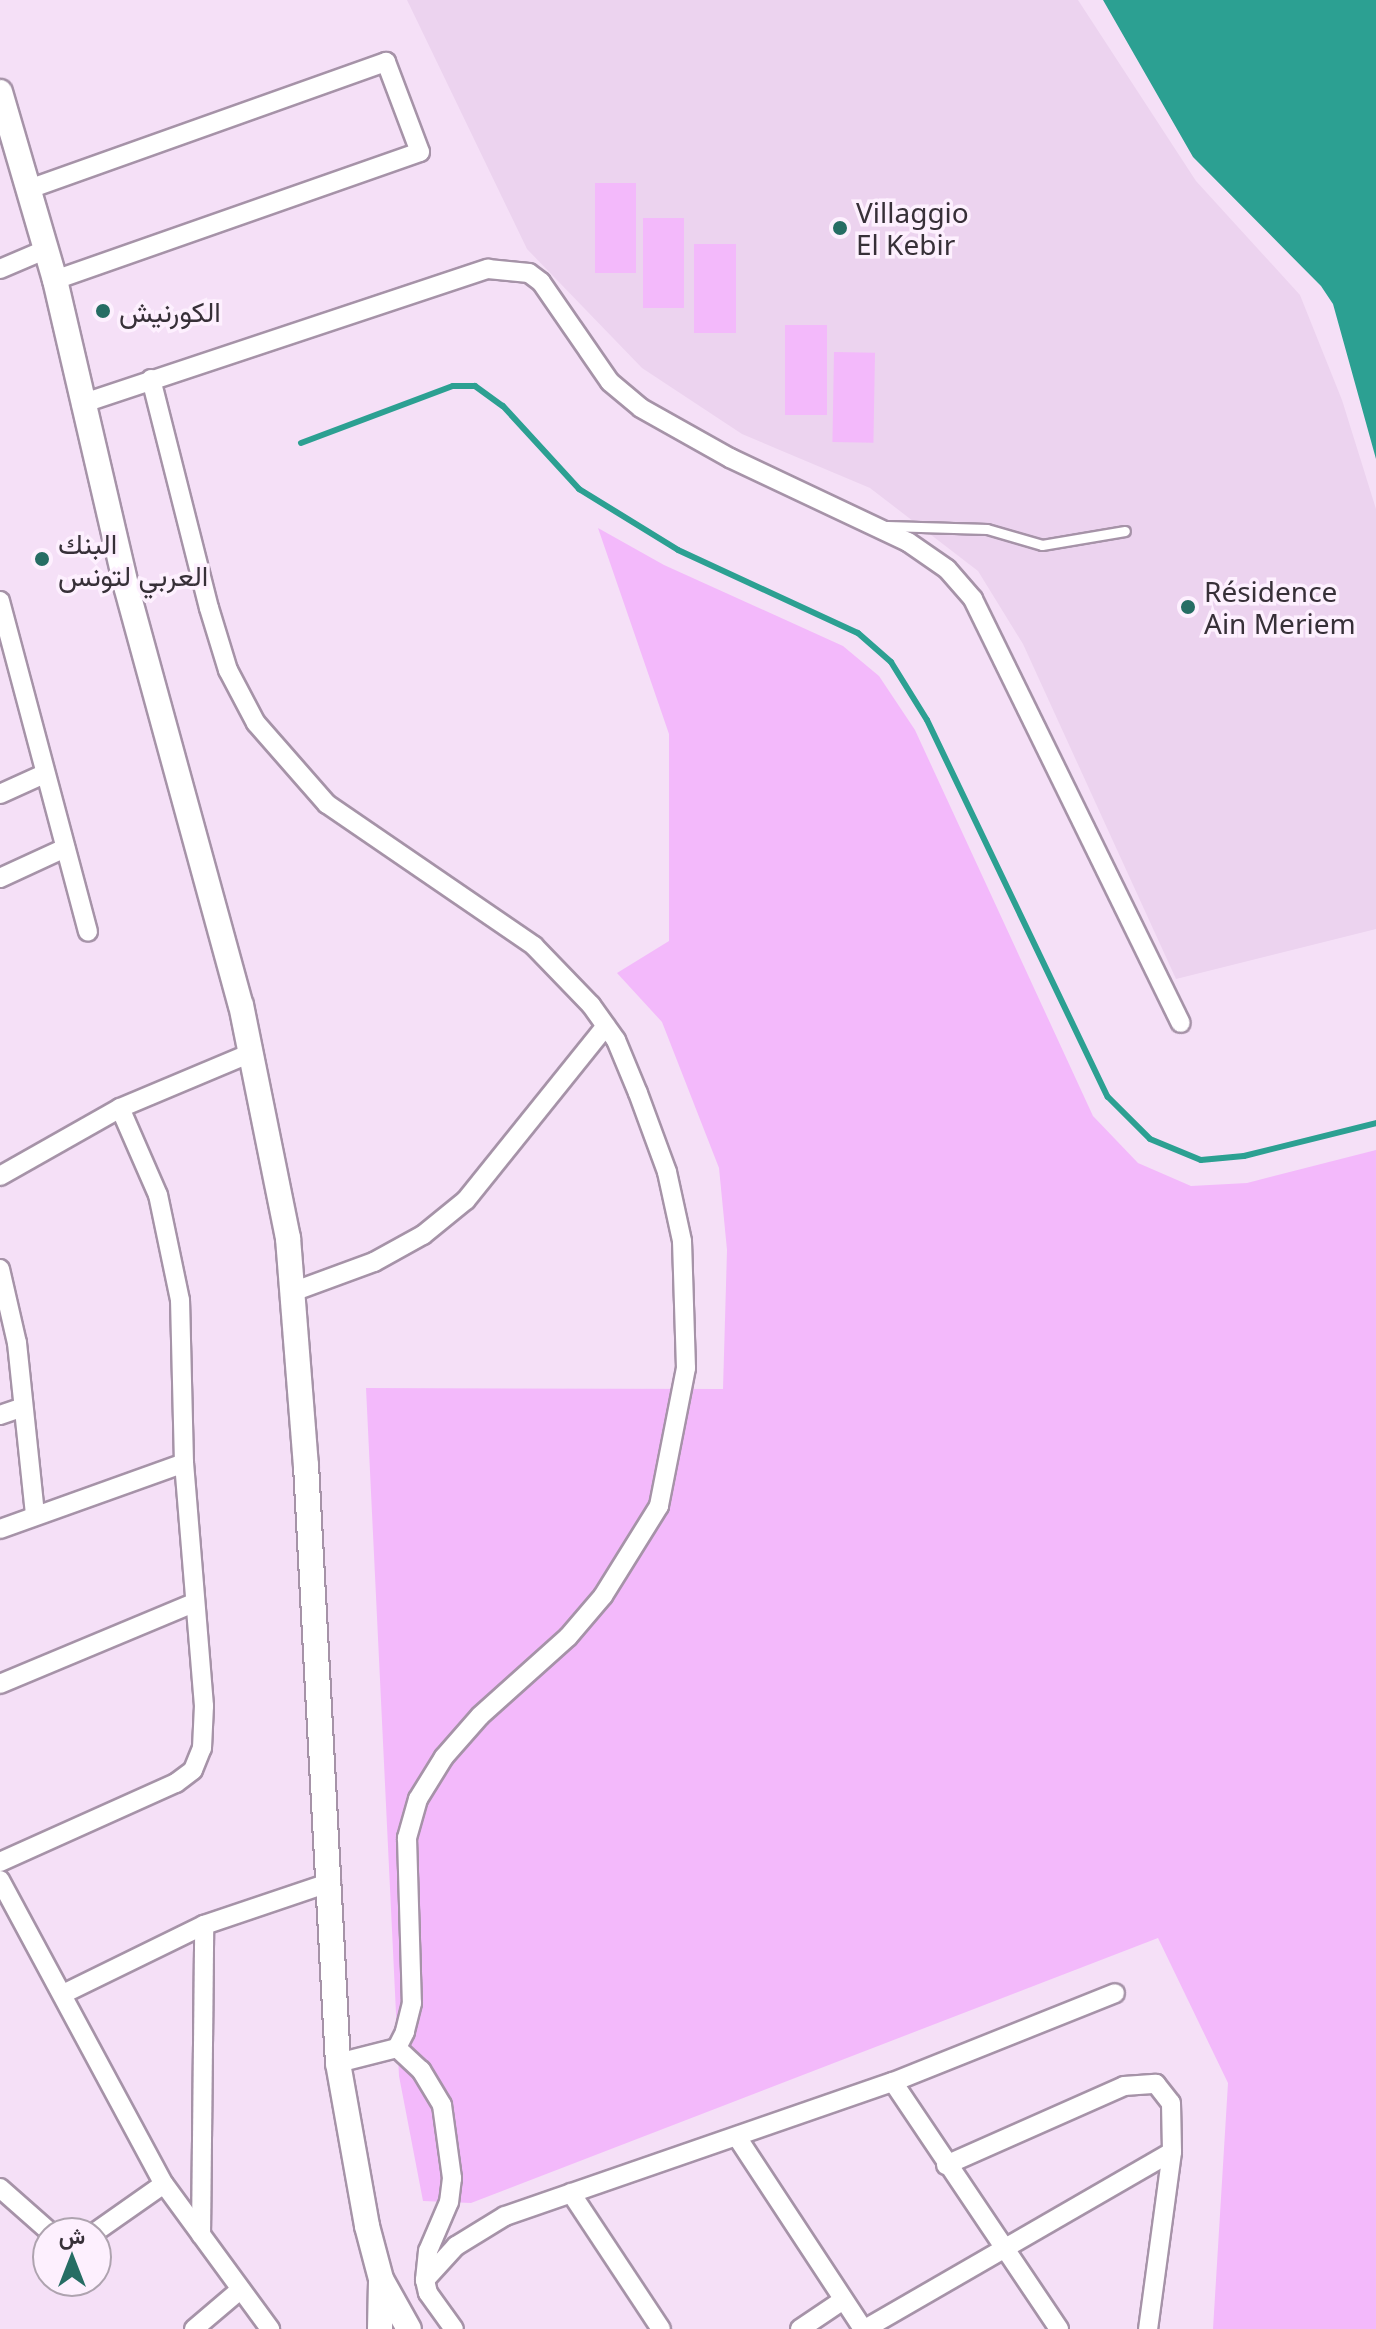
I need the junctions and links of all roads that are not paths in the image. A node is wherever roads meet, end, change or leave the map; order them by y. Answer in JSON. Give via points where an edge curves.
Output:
{"nodes":[{"id":1,"x":0,"y":92,"type":"edge"},
{"id":2,"x":29,"y":189,"type":"junction"},
{"id":3,"x":47,"y":249,"type":"junction"},
{"id":4,"x":0,"y":269,"type":"edge"},
{"id":5,"x":55,"y":280,"type":"junction"},
{"id":6,"x":151,"y":379,"type":"junction"},
{"id":7,"x":81,"y":404,"type":"junction"},
{"id":8,"x":875,"y":527,"type":"junction"},
{"id":9,"x":1125,"y":531,"type":"dead end"},
{"id":10,"x":0,"y":605,"type":"edge"},
{"id":11,"x":42,"y":775,"type":"junction"},
{"id":12,"x":0,"y":794,"type":"edge"},
{"id":13,"x":65,"y":848,"type":"junction"},
{"id":14,"x":0,"y":878,"type":"edge"},
{"id":15,"x":88,"y":932,"type":"dead end"},
{"id":16,"x":1181,"y":1023,"type":"dead end"},
{"id":17,"x":606,"y":1026,"type":"junction"},
{"id":18,"x":251,"y":1053,"type":"junction"},
{"id":19,"x":120,"y":1108,"type":"junction"},
{"id":20,"x":0,"y":1176,"type":"edge"},
{"id":21,"x":0,"y":1269,"type":"edge"},
{"id":22,"x":295,"y":1291,"type":"junction"},
{"id":23,"x":23,"y":1407,"type":"junction"},
{"id":24,"x":0,"y":1415,"type":"edge"},
{"id":25,"x":184,"y":1463,"type":"junction"},
{"id":26,"x":35,"y":1515,"type":"junction"},
{"id":27,"x":0,"y":1529,"type":"edge"},
{"id":28,"x":194,"y":1603,"type":"junction"},
{"id":29,"x":0,"y":1684,"type":"edge"},
{"id":30,"x":0,"y":1862,"type":"edge"},
{"id":31,"x":331,"y":1882,"type":"junction"},
{"id":32,"x":2,"y":1887,"type":"edge"},
{"id":33,"x":204,"y":1925,"type":"junction"},
{"id":34,"x":65,"y":1993,"type":"junction"},
{"id":35,"x":1115,"y":1993,"type":"dead end"},
{"id":36,"x":397,"y":2048,"type":"junction"},
{"id":37,"x":338,"y":2063,"type":"junction"},
{"id":38,"x":893,"y":2082,"type":"junction"},
{"id":39,"x":737,"y":2137,"type":"junction"},
{"id":40,"x":1172,"y":2152,"type":"junction"},
{"id":41,"x":946,"y":2165,"type":"junction"},
{"id":42,"x":164,"y":2184,"type":"junction"},
{"id":43,"x":0,"y":2188,"type":"edge"},
{"id":44,"x":571,"y":2193,"type":"junction"},
{"id":45,"x":33,"y":2217,"type":"edge"},
{"id":46,"x":112,"y":2220,"type":"edge"},
{"id":47,"x":201,"y":2235,"type":"junction"},
{"id":48,"x":1004,"y":2247,"type":"junction"},
{"id":49,"x":381,"y":2279,"type":"junction"},
{"id":50,"x":425,"y":2280,"type":"junction"},
{"id":51,"x":240,"y":2290,"type":"junction"},
{"id":52,"x":843,"y":2300,"type":"junction"},
{"id":53,"x":194,"y":2329,"type":"edge"},
{"id":54,"x":270,"y":2329,"type":"edge"},
{"id":55,"x":380,"y":2329,"type":"edge"},
{"id":56,"x":409,"y":2329,"type":"edge"},
{"id":57,"x":454,"y":2329,"type":"edge"},
{"id":58,"x":661,"y":2329,"type":"edge"},
{"id":59,"x":800,"y":2329,"type":"edge"},
{"id":60,"x":864,"y":2329,"type":"edge"},
{"id":61,"x":1059,"y":2329,"type":"edge"},
{"id":62,"x":1148,"y":2329,"type":"edge"}],
"edges":[{"from":1,"to":2,"type":"main road"},
{"from":2,"to":3,"type":"main road"},
{"from":2,"to":5,"type":"street","via":[[386,62],[420,152]]},
{"from":3,"to":4,"type":"street"},
{"from":3,"to":5,"type":"main road"},
{"from":5,"to":7,"type":"main road"},
{"from":6,"to":7,"type":"street"},
{"from":6,"to":8,"type":"street","via":[[488,269],[517,268],[541,282],[610,382],[641,408]]},
{"from":6,"to":17,"type":"street","via":[[209,608],[228,670],[256,723],[327,804],[534,946]]},
{"from":7,"to":18,"type":"main road"},
{"from":8,"to":9,"type":"lane","via":[[987,529],[1042,545]]},
{"from":8,"to":16,"type":"street","via":[[947,569],[973,599]]},
{"from":10,"to":11,"type":"street"},
{"from":11,"to":12,"type":"street"},
{"from":11,"to":13,"type":"street"},
{"from":13,"to":14,"type":"street"},
{"from":13,"to":15,"type":"street"},
{"from":17,"to":22,"type":"street","via":[[466,1200],[423,1235],[374,1262]]},
{"from":17,"to":36,"type":"street","via":[[667,1172],[682,1241],[686,1368],[673,1447],[659,1506],[603,1596],[568,1637],[480,1716],[444,1757],[418,1799],[407,1838],[412,2003]]},
{"from":18,"to":19,"type":"street"},
{"from":18,"to":22,"type":"main road"},
{"from":19,"to":20,"type":"street"},
{"from":19,"to":25,"type":"street","via":[[143,1153],[171,1251],[185,1349]]},
{"from":21,"to":23,"type":"street","via":[[10,1298]]},
{"from":22,"to":31,"type":"main road"},
{"from":23,"to":24,"type":"street"},
{"from":23,"to":26,"type":"street"},
{"from":25,"to":26,"type":"street"},
{"from":25,"to":28,"type":"street"},
{"from":26,"to":27,"type":"street"},
{"from":28,"to":29,"type":"street"},
{"from":28,"to":30,"type":"street","via":[[204,1706],[202,1748],[193,1770],[142,1799]]},
{"from":31,"to":33,"type":"street"},
{"from":31,"to":37,"type":"main road"},
{"from":32,"to":34,"type":"street"},
{"from":33,"to":34,"type":"street"},
{"from":33,"to":47,"type":"street"},
{"from":34,"to":42,"type":"street"},
{"from":35,"to":38,"type":"street"},
{"from":36,"to":37,"type":"street"},
{"from":36,"to":50,"type":"street","via":[[421,2070],[442,2105],[449,2145],[449,2202],[428,2251]]},
{"from":37,"to":49,"type":"main road","via":[[355,2172]]},
{"from":38,"to":39,"type":"street"},
{"from":38,"to":41,"type":"street"},
{"from":39,"to":44,"type":"street"},
{"from":39,"to":52,"type":"street"},
{"from":40,"to":41,"type":"street","via":[[1168,2094],[1142,2081]]},
{"from":40,"to":48,"type":"street"},
{"from":40,"to":62,"type":"street"},
{"from":41,"to":48,"type":"street"},
{"from":42,"to":46,"type":"street"},
{"from":42,"to":47,"type":"street"},
{"from":43,"to":45,"type":"street"},
{"from":44,"to":50,"type":"street","via":[[474,2233]]},
{"from":44,"to":58,"type":"street"},
{"from":47,"to":51,"type":"street"},
{"from":48,"to":60,"type":"street"},
{"from":48,"to":61,"type":"street"},
{"from":49,"to":55,"type":"main road"},
{"from":49,"to":56,"type":"main road"},
{"from":50,"to":57,"type":"street","via":[[428,2293]]},
{"from":51,"to":53,"type":"street"},
{"from":51,"to":54,"type":"street"},
{"from":52,"to":59,"type":"street"},
{"from":52,"to":60,"type":"street"}]}
